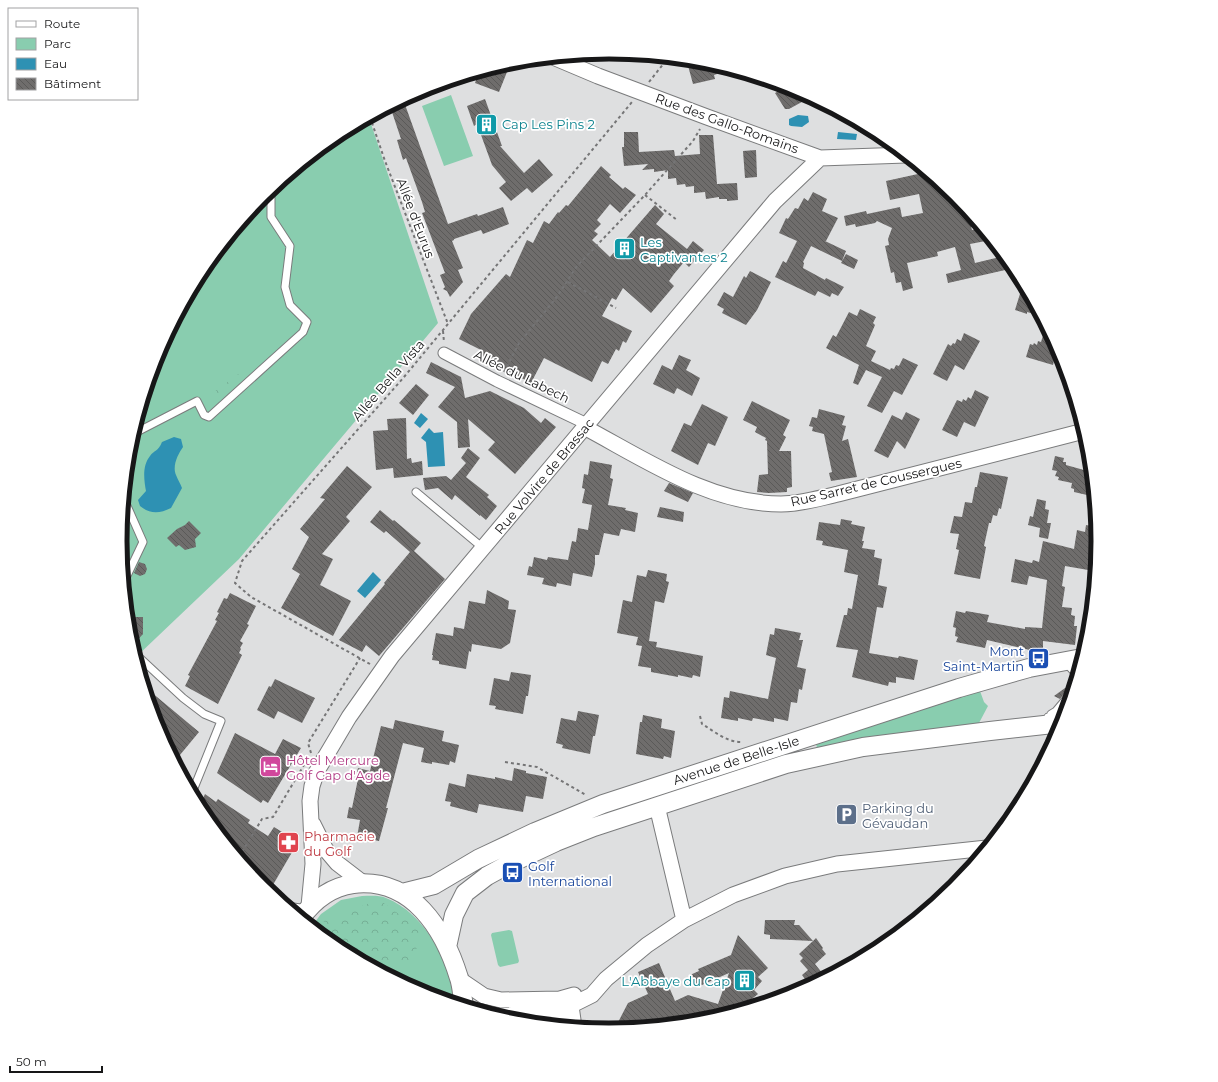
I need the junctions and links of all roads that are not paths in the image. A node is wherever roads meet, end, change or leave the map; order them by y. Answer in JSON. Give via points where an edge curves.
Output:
{"nodes":[{"id":1,"x":562,"y":61,"type":"edge"},
{"id":2,"x":897,"y":155,"type":"edge"},
{"id":3,"x":820,"y":158,"type":"junction"},
{"id":4,"x":270,"y":198,"type":"edge"},
{"id":5,"x":444,"y":353,"type":"dead end"},
{"id":6,"x":586,"y":426,"type":"junction"},
{"id":7,"x":140,"y":431,"type":"edge"},
{"id":8,"x":1079,"y":432,"type":"edge"},
{"id":9,"x":416,"y":492,"type":"dead end"},
{"id":10,"x":128,"y":508,"type":"edge"},
{"id":11,"x":483,"y":548,"type":"junction"},
{"id":12,"x":128,"y":573,"type":"edge"},
{"id":13,"x":141,"y":659,"type":"dead end"},
{"id":14,"x":1077,"y":659,"type":"edge"},
{"id":15,"x":1064,"y":661,"type":"junction"},
{"id":16,"x":1073,"y":671,"type":"edge"},
{"id":17,"x":1062,"y":704,"type":"edge"},
{"id":18,"x":1057,"y":717,"type":"edge"},
{"id":19,"x":1057,"y":717,"type":"edge"},
{"id":20,"x":1044,"y":718,"type":"junction"},
{"id":21,"x":990,"y":731,"type":"junction"},
{"id":22,"x":195,"y":786,"type":"edge"},
{"id":23,"x":657,"y":806,"type":"junction"},
{"id":24,"x":311,"y":819,"type":"junction"},
{"id":25,"x":979,"y":849,"type":"edge"},
{"id":26,"x":363,"y":883,"type":"junction"},
{"id":27,"x":402,"y":893,"type":"junction"},
{"id":28,"x":306,"y":911,"type":"edge"},
{"id":29,"x":684,"y":920,"type":"junction"},
{"id":30,"x":447,"y":947,"type":"junction"},
{"id":31,"x":459,"y":980,"type":"junction"},
{"id":32,"x":606,"y":980,"type":"junction"},
{"id":33,"x":463,"y":1000,"type":"edge"},
{"id":34,"x":571,"y":1006,"type":"junction"},
{"id":35,"x":553,"y":1010,"type":"junction"},
{"id":36,"x":516,"y":1014,"type":"edge"},
{"id":37,"x":559,"y":1020,"type":"edge"},
{"id":38,"x":573,"y":1022,"type":"edge"}],
"edges":[{"from":1,"to":3,"type":"street","name":"Rue des Gallo-Romains"},
{"from":2,"to":3,"type":"street","name":"Rue des Gallo-Romains"},
{"from":3,"to":6,"type":"street","name":"Rue Volvire de Brassac","via":[[775,201]]},
{"from":4,"to":7,"type":"lane","via":[[271,217],[290,246],[285,287],[290,305],[307,322],[303,332],[209,417],[204,415],[197,401]]},
{"from":5,"to":6,"type":"street","name":"Allée du Labech"},
{"from":6,"to":8,"type":"street","name":"Rue Sarret de Coussergues","via":[[680,478],[719,495],[750,502],[781,504],[838,494]]},
{"from":6,"to":11,"type":"street","name":"Rue Volvire de Brassac"},
{"from":9,"to":11,"type":"lane"},
{"from":10,"to":12,"type":"lane","via":[[143,542]]},
{"from":11,"to":24,"type":"street","name":"Rue Volvire de Brassac","via":[[381,672],[349,717],[317,771],[310,801]]},
{"from":13,"to":22,"type":"lane","via":[[183,698],[204,714],[221,721]]},
{"from":14,"to":15,"type":"street","name":"Avenue de Belle-Isle"},
{"from":15,"to":16,"type":"lane"},
{"from":15,"to":27,"type":"street","name":"Avenue de Belle-Isle","via":[[959,688],[603,804],[478,859],[434,885]]},
{"from":17,"to":20,"type":"lane"},
{"from":18,"to":20,"type":"lane"},
{"from":19,"to":21,"type":"street","name":"Avenue de Belle-Isle"},
{"from":20,"to":21,"type":"lane"},
{"from":21,"to":23,"type":"street","name":"Avenue de Belle-Isle","via":[[863,747],[786,764]]},
{"from":23,"to":29,"type":"street"},
{"from":23,"to":30,"type":"street","name":"Avenue de Belle-Isle","via":[[556,842],[487,876],[462,899],[454,915]]},
{"from":24,"to":26,"type":"street","name":"Rue Volvire de Brassac","via":[[326,850]]},
{"from":24,"to":28,"type":"street","name":"Rue Volvire de Brassac","via":[[313,864]]},
{"from":25,"to":29,"type":"street","via":[[837,864],[785,876],[732,895]]},
{"from":26,"to":27,"type":"street","via":[[383,885]]},
{"from":26,"to":28,"type":"street","via":[[343,886],[325,893]]},
{"from":27,"to":30,"type":"street","via":[[421,908]]},
{"from":29,"to":32,"type":"street","via":[[647,945]]},
{"from":30,"to":31,"type":"street"},
{"from":31,"to":32,"type":"street","via":[[484,996],[501,1000],[560,999],[578,994]]},
{"from":31,"to":33,"type":"street"},
{"from":32,"to":34,"type":"street","via":[[592,995]]},
{"from":34,"to":35,"type":"street"},
{"from":34,"to":38,"type":"street"},
{"from":35,"to":36,"type":"street"},
{"from":35,"to":37,"type":"street"}]}
